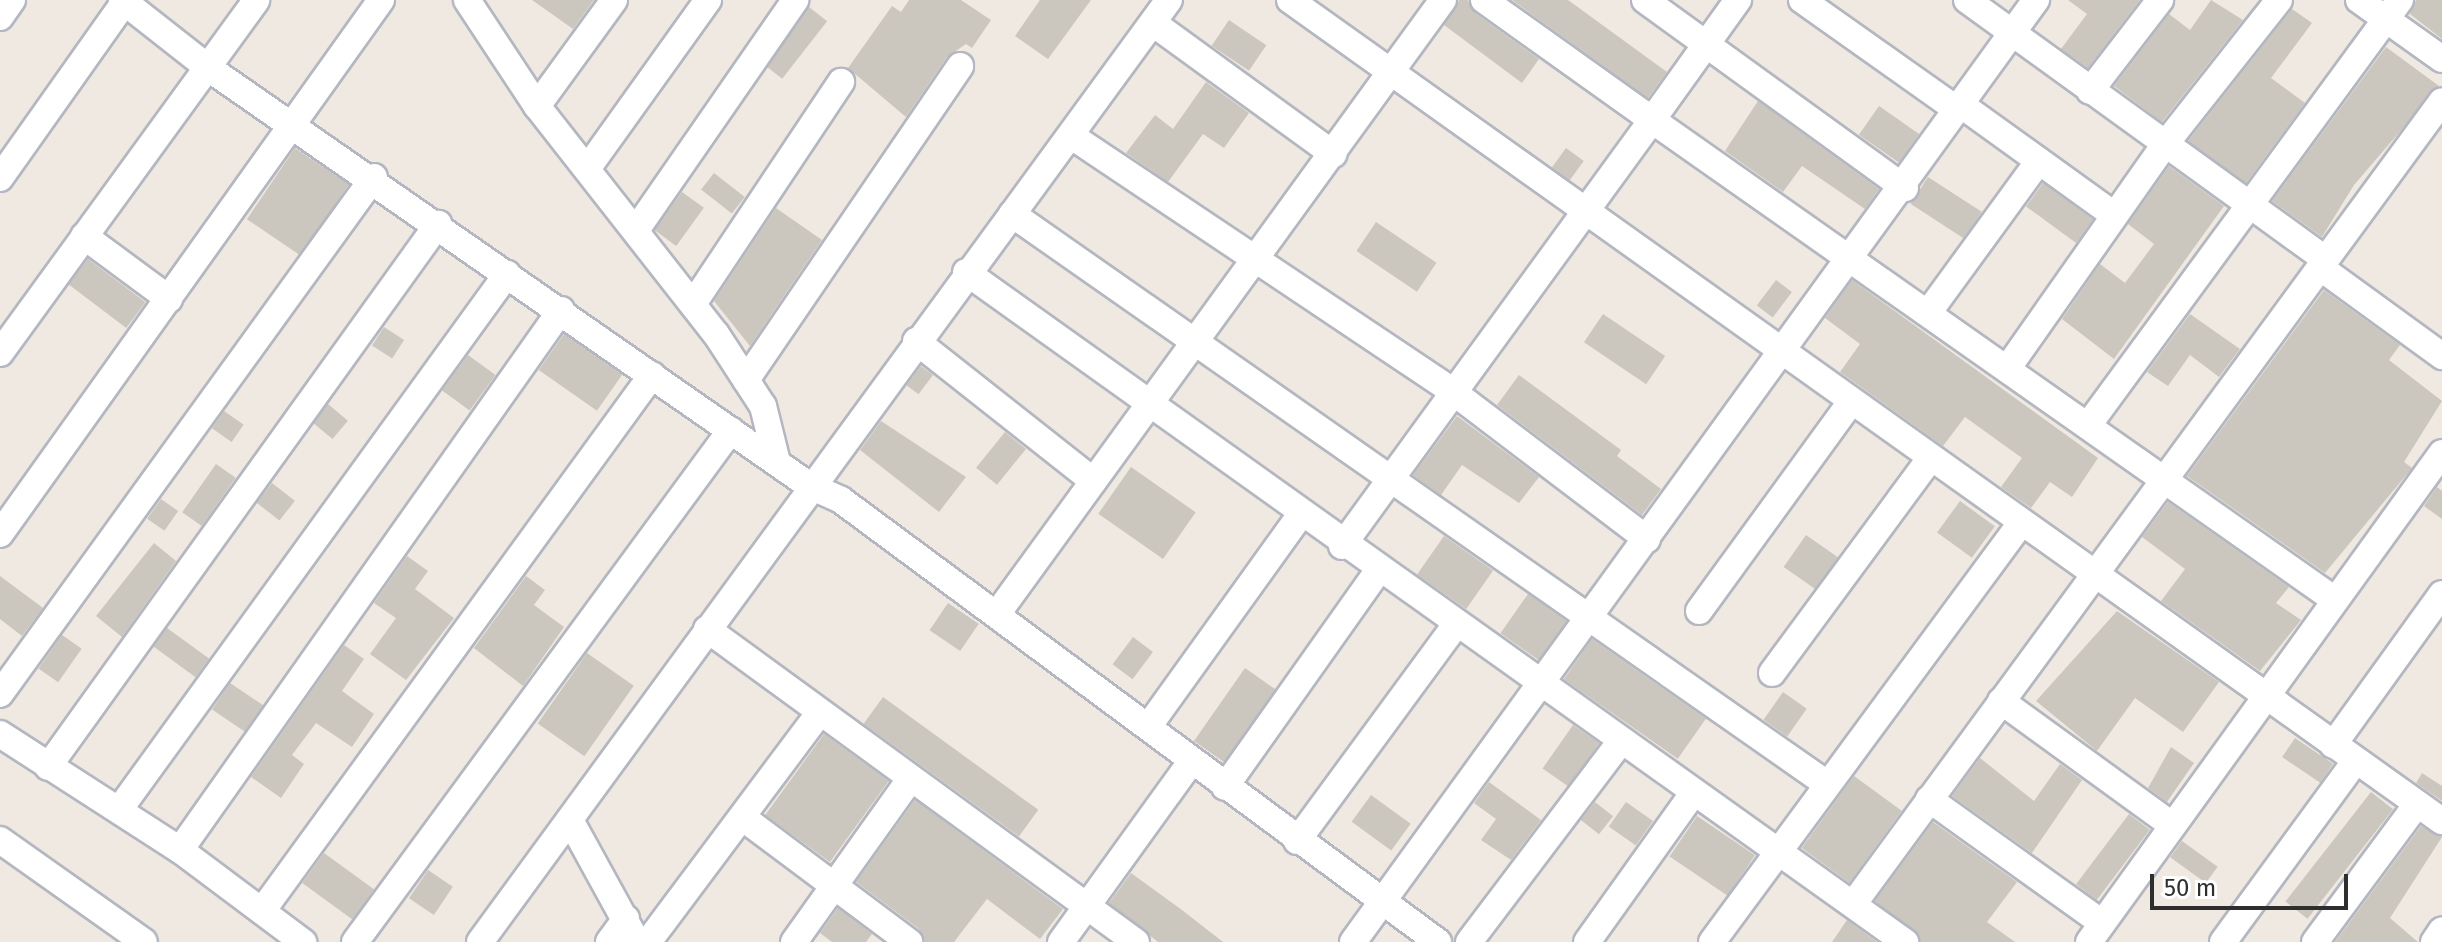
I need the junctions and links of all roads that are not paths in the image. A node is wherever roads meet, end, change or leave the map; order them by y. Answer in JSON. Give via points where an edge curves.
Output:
{"nodes":[{"id":1,"x":12,"y":0,"type":"edge"},
{"id":2,"x":256,"y":0,"type":"edge"},
{"id":3,"x":381,"y":0,"type":"edge"},
{"id":4,"x":614,"y":0,"type":"edge"},
{"id":5,"x":708,"y":0,"type":"edge"},
{"id":6,"x":795,"y":0,"type":"edge"},
{"id":7,"x":1169,"y":0,"type":"edge"},
{"id":8,"x":1443,"y":0,"type":"edge"},
{"id":9,"x":1484,"y":0,"type":"edge"},
{"id":10,"x":1645,"y":0,"type":"edge"},
{"id":11,"x":1738,"y":0,"type":"edge"},
{"id":12,"x":1802,"y":0,"type":"edge"},
{"id":13,"x":1967,"y":0,"type":"edge"},
{"id":14,"x":2036,"y":0,"type":"edge"},
{"id":15,"x":2160,"y":0,"type":"edge"},
{"id":16,"x":2279,"y":0,"type":"edge"},
{"id":17,"x":2359,"y":0,"type":"edge"},
{"id":18,"x":124,"y":1,"type":"edge"},
{"id":19,"x":1301,"y":3,"type":"edge"},
{"id":20,"x":478,"y":6,"type":"edge"},
{"id":21,"x":2393,"y":10,"type":"edge"},
{"id":22,"x":0,"y":17,"type":"edge"},
{"id":23,"x":1153,"y":23,"type":"junction"},
{"id":24,"x":2013,"y":31,"type":"junction"},
{"id":25,"x":1705,"y":43,"type":"junction"},
{"id":26,"x":2442,"y":59,"type":"edge"},
{"id":27,"x":960,"y":66,"type":"dead end"},
{"id":28,"x":207,"y":67,"type":"junction"},
{"id":29,"x":1390,"y":73,"type":"junction"},
{"id":30,"x":841,"y":82,"type":"dead end"},
{"id":31,"x":2090,"y":91,"type":"junction"},
{"id":32,"x":2442,"y":101,"type":"edge"},
{"id":33,"x":537,"y":106,"type":"junction"},
{"id":34,"x":1958,"y":107,"type":"junction"},
{"id":35,"x":1652,"y":120,"type":"junction"},
{"id":36,"x":294,"y":125,"type":"junction"},
{"id":37,"x":1073,"y":137,"type":"junction"},
{"id":38,"x":2163,"y":147,"type":"junction"},
{"id":39,"x":1333,"y":154,"type":"junction"},
{"id":40,"x":2039,"y":161,"type":"junction"},
{"id":41,"x":587,"y":169,"type":"junction"},
{"id":42,"x":374,"y":177,"type":"junction"},
{"id":43,"x":0,"y":178,"type":"edge"},
{"id":44,"x":1905,"y":188,"type":"junction"},
{"id":45,"x":2246,"y":207,"type":"junction"},
{"id":46,"x":1012,"y":214,"type":"junction"},
{"id":47,"x":1582,"y":214,"type":"junction"},
{"id":48,"x":2114,"y":215,"type":"junction"},
{"id":49,"x":438,"y":224,"type":"junction"},
{"id":50,"x":636,"y":230,"type":"junction"},
{"id":51,"x":84,"y":236,"type":"junction"},
{"id":52,"x":1256,"y":260,"type":"junction"},
{"id":53,"x":1852,"y":260,"type":"junction"},
{"id":54,"x":2323,"y":264,"type":"junction"},
{"id":55,"x":966,"y":272,"type":"junction"},
{"id":56,"x":507,"y":274,"type":"junction"},
{"id":57,"x":169,"y":299,"type":"junction"},
{"id":58,"x":693,"y":304,"type":"junction"},
{"id":59,"x":561,"y":310,"type":"junction"},
{"id":60,"x":1928,"y":313,"type":"junction"},
{"id":61,"x":4,"y":340,"type":"edge"},
{"id":62,"x":916,"y":341,"type":"junction"},
{"id":63,"x":1192,"y":344,"type":"junction"},
{"id":64,"x":1780,"y":353,"type":"junction"},
{"id":65,"x":2442,"y":356,"type":"edge"},
{"id":66,"x":2007,"y":369,"type":"junction"},
{"id":67,"x":652,"y":375,"type":"junction"},
{"id":68,"x":746,"y":380,"type":"junction"},
{"id":69,"x":1452,"y":391,"type":"junction"},
{"id":70,"x":1850,"y":403,"type":"junction"},
{"id":71,"x":1149,"y":405,"type":"junction"},
{"id":72,"x":2089,"y":424,"type":"junction"},
{"id":73,"x":731,"y":430,"type":"junction"},
{"id":74,"x":2442,"y":453,"type":"edge"},
{"id":75,"x":776,"y":458,"type":"junction"},
{"id":76,"x":1929,"y":460,"type":"junction"},
{"id":77,"x":1389,"y":476,"type":"junction"},
{"id":78,"x":1093,"y":481,"type":"junction"},
{"id":79,"x":2165,"y":482,"type":"junction"},
{"id":80,"x":810,"y":486,"type":"junction"},
{"id":81,"x":1301,"y":514,"type":"junction"},
{"id":82,"x":2021,"y":523,"type":"junction"},
{"id":83,"x":0,"y":534,"type":"edge"},
{"id":84,"x":1647,"y":539,"type":"junction"},
{"id":85,"x":1342,"y":546,"type":"junction"},
{"id":86,"x":1378,"y":571,"type":"junction"},
{"id":87,"x":2095,"y":575,"type":"junction"},
{"id":88,"x":2442,"y":594,"type":"edge"},
{"id":89,"x":2335,"y":600,"type":"junction"},
{"id":90,"x":1699,"y":611,"type":"dead end"},
{"id":91,"x":997,"y":614,"type":"junction"},
{"id":92,"x":1589,"y":614,"type":"junction"},
{"id":93,"x":1455,"y":626,"type":"junction"},
{"id":94,"x":707,"y":629,"type":"junction"},
{"id":95,"x":1772,"y":673,"type":"dead end"},
{"id":96,"x":1537,"y":684,"type":"junction"},
{"id":97,"x":0,"y":694,"type":"edge"},
{"id":98,"x":2267,"y":697,"type":"junction"},
{"id":99,"x":2001,"y":701,"type":"junction"},
{"id":100,"x":820,"y":712,"type":"junction"},
{"id":101,"x":1148,"y":727,"type":"junction"},
{"id":102,"x":0,"y":734,"type":"edge"},
{"id":103,"x":1620,"y":742,"type":"junction"},
{"id":104,"x":2333,"y":745,"type":"junction"},
{"id":105,"x":2356,"y":760,"type":"junction"},
{"id":106,"x":1191,"y":762,"type":"junction"},
{"id":107,"x":48,"y":767,"type":"junction"},
{"id":108,"x":911,"y":778,"type":"junction"},
{"id":109,"x":1824,"y":782,"type":"junction"},
{"id":110,"x":1225,"y":787,"type":"junction"},
{"id":111,"x":1694,"y":792,"type":"junction"},
{"id":112,"x":1929,"y":799,"type":"junction"},
{"id":113,"x":2417,"y":804,"type":"junction"},
{"id":114,"x":119,"y":810,"type":"junction"},
{"id":115,"x":742,"y":817,"type":"junction"},
{"id":116,"x":570,"y":820,"type":"junction"},
{"id":117,"x":2442,"y":821,"type":"edge"},
{"id":118,"x":2170,"y":824,"type":"junction"},
{"id":119,"x":0,"y":840,"type":"edge"},
{"id":120,"x":1297,"y":841,"type":"junction"},
{"id":121,"x":180,"y":850,"type":"junction"},
{"id":122,"x":1777,"y":850,"type":"junction"},
{"id":123,"x":835,"y":888,"type":"junction"},
{"id":124,"x":1382,"y":903,"type":"junction"},
{"id":125,"x":1854,"y":903,"type":"junction"},
{"id":126,"x":1087,"y":905,"type":"junction"},
{"id":127,"x":262,"y":911,"type":"junction"},
{"id":128,"x":2442,"y":930,"type":"edge"},
{"id":129,"x":632,"y":931,"type":"edge"},
{"id":130,"x":2095,"y":932,"type":"edge"},
{"id":131,"x":144,"y":942,"type":"edge"},
{"id":132,"x":303,"y":942,"type":"edge"},
{"id":133,"x":355,"y":942,"type":"edge"},
{"id":134,"x":480,"y":942,"type":"edge"},
{"id":135,"x":609,"y":942,"type":"edge"},
{"id":136,"x":648,"y":942,"type":"edge"},
{"id":137,"x":794,"y":942,"type":"edge"},
{"id":138,"x":909,"y":942,"type":"edge"},
{"id":139,"x":1061,"y":942,"type":"edge"},
{"id":140,"x":1136,"y":942,"type":"edge"},
{"id":141,"x":1353,"y":942,"type":"edge"},
{"id":142,"x":1438,"y":942,"type":"edge"},
{"id":143,"x":1469,"y":942,"type":"edge"},
{"id":144,"x":1587,"y":942,"type":"edge"},
{"id":145,"x":1712,"y":942,"type":"edge"},
{"id":146,"x":1905,"y":942,"type":"edge"},
{"id":147,"x":2223,"y":942,"type":"edge"},
{"id":148,"x":2315,"y":942,"type":"edge"},
{"id":149,"x":2434,"y":942,"type":"edge"}],
"edges":[{"from":1,"to":22,"type":"street"},
{"from":2,"to":28,"type":"street"},
{"from":3,"to":36,"type":"street"},
{"from":4,"to":33,"type":"street"},
{"from":5,"to":41,"type":"street"},
{"from":6,"to":50,"type":"street"},
{"from":7,"to":23,"type":"street"},
{"from":8,"to":29,"type":"street"},
{"from":9,"to":35,"type":"street"},
{"from":10,"to":25,"type":"street"},
{"from":11,"to":25,"type":"street"},
{"from":12,"to":34,"type":"street"},
{"from":13,"to":24,"type":"street"},
{"from":14,"to":24,"type":"street"},
{"from":15,"to":31,"type":"street"},
{"from":16,"to":38,"type":"street"},
{"from":17,"to":21,"type":"street"},
{"from":18,"to":28,"type":"street"},
{"from":18,"to":43,"type":"street"},
{"from":19,"to":29,"type":"street"},
{"from":20,"to":33,"type":"street"},
{"from":21,"to":26,"type":"street"},
{"from":21,"to":45,"type":"street"},
{"from":23,"to":37,"type":"street"},
{"from":23,"to":39,"type":"street"},
{"from":24,"to":31,"type":"street"},
{"from":24,"to":34,"type":"street"},
{"from":25,"to":35,"type":"street"},
{"from":25,"to":44,"type":"street"},
{"from":27,"to":68,"type":"street"},
{"from":28,"to":36,"type":"street"},
{"from":28,"to":51,"type":"street"},
{"from":29,"to":39,"type":"street"},
{"from":29,"to":47,"type":"street"},
{"from":30,"to":58,"type":"street"},
{"from":31,"to":38,"type":"street"},
{"from":32,"to":54,"type":"street"},
{"from":33,"to":41,"type":"street"},
{"from":34,"to":40,"type":"street"},
{"from":34,"to":44,"type":"street"},
{"from":35,"to":47,"type":"street"},
{"from":35,"to":53,"type":"street"},
{"from":36,"to":42,"type":"street"},
{"from":36,"to":57,"type":"street"},
{"from":37,"to":46,"type":"street"},
{"from":37,"to":52,"type":"street"},
{"from":38,"to":45,"type":"street"},
{"from":38,"to":48,"type":"street"},
{"from":39,"to":52,"type":"street"},
{"from":40,"to":48,"type":"street"},
{"from":40,"to":60,"type":"street"},
{"from":41,"to":50,"type":"street"},
{"from":42,"to":49,"type":"street"},
{"from":42,"to":97,"type":"street"},
{"from":44,"to":53,"type":"street"},
{"from":45,"to":54,"type":"street"},
{"from":45,"to":72,"type":"street"},
{"from":46,"to":55,"type":"street"},
{"from":46,"to":63,"type":"street"},
{"from":47,"to":64,"type":"street"},
{"from":47,"to":69,"type":"street"},
{"from":48,"to":66,"type":"street"},
{"from":49,"to":56,"type":"street"},
{"from":49,"to":107,"type":"street"},
{"from":50,"to":58,"type":"street"},
{"from":51,"to":57,"type":"street"},
{"from":51,"to":61,"type":"street"},
{"from":52,"to":63,"type":"street"},
{"from":52,"to":69,"type":"street"},
{"from":53,"to":60,"type":"street"},
{"from":53,"to":64,"type":"street"},
{"from":54,"to":65,"type":"street"},
{"from":54,"to":79,"type":"street"},
{"from":55,"to":62,"type":"street"},
{"from":55,"to":71,"type":"street"},
{"from":56,"to":59,"type":"street"},
{"from":56,"to":114,"type":"street"},
{"from":57,"to":83,"type":"street"},
{"from":58,"to":68,"type":"street"},
{"from":59,"to":67,"type":"street"},
{"from":59,"to":121,"type":"street"},
{"from":60,"to":66,"type":"street"},
{"from":62,"to":78,"type":"street"},
{"from":62,"to":80,"type":"street"},
{"from":63,"to":71,"type":"street"},
{"from":63,"to":77,"type":"street"},
{"from":64,"to":70,"type":"street"},
{"from":64,"to":84,"type":"street"},
{"from":66,"to":72,"type":"street"},
{"from":67,"to":73,"type":"street"},
{"from":67,"to":127,"type":"street"},
{"from":68,"to":75,"type":"street","via":[[763,406]]},
{"from":69,"to":77,"type":"street"},
{"from":69,"to":84,"type":"street"},
{"from":70,"to":76,"type":"street"},
{"from":70,"to":90,"type":"street"},
{"from":71,"to":78,"type":"street"},
{"from":71,"to":81,"type":"street"},
{"from":72,"to":79,"type":"street"},
{"from":73,"to":75,"type":"street"},
{"from":73,"to":133,"type":"street"},
{"from":74,"to":89,"type":"street"},
{"from":75,"to":80,"type":"street"},
{"from":76,"to":82,"type":"street"},
{"from":76,"to":95,"type":"street"},
{"from":77,"to":85,"type":"street"},
{"from":77,"to":92,"type":"street"},
{"from":78,"to":91,"type":"street"},
{"from":79,"to":87,"type":"street"},
{"from":79,"to":89,"type":"street"},
{"from":80,"to":91,"type":"street","via":[[841,500]]},
{"from":80,"to":94,"type":"street"},
{"from":81,"to":85,"type":"street"},
{"from":81,"to":101,"type":"street"},
{"from":82,"to":87,"type":"street"},
{"from":82,"to":109,"type":"street"},
{"from":84,"to":92,"type":"street"},
{"from":85,"to":86,"type":"street"},
{"from":86,"to":93,"type":"street"},
{"from":86,"to":110,"type":"street"},
{"from":87,"to":98,"type":"street"},
{"from":87,"to":99,"type":"street"},
{"from":88,"to":104,"type":"street"},
{"from":89,"to":98,"type":"street"},
{"from":91,"to":101,"type":"street"},
{"from":92,"to":96,"type":"street"},
{"from":92,"to":109,"type":"street"},
{"from":93,"to":96,"type":"street"},
{"from":93,"to":120,"type":"street"},
{"from":94,"to":100,"type":"street"},
{"from":94,"to":116,"type":"street"},
{"from":96,"to":103,"type":"street"},
{"from":96,"to":124,"type":"street"},
{"from":98,"to":104,"type":"street"},
{"from":98,"to":118,"type":"street"},
{"from":99,"to":112,"type":"street"},
{"from":99,"to":118,"type":"street"},
{"from":100,"to":108,"type":"street"},
{"from":100,"to":115,"type":"street"},
{"from":101,"to":106,"type":"street"},
{"from":102,"to":107,"type":"street"},
{"from":103,"to":111,"type":"street"},
{"from":103,"to":143,"type":"street"},
{"from":104,"to":105,"type":"street"},
{"from":105,"to":113,"type":"street"},
{"from":105,"to":147,"type":"street"},
{"from":106,"to":110,"type":"street"},
{"from":106,"to":126,"type":"street"},
{"from":107,"to":114,"type":"street"},
{"from":108,"to":123,"type":"street"},
{"from":108,"to":126,"type":"street"},
{"from":109,"to":122,"type":"street"},
{"from":110,"to":120,"type":"street"},
{"from":111,"to":122,"type":"street"},
{"from":111,"to":144,"type":"street"},
{"from":112,"to":125,"type":"street"},
{"from":112,"to":130,"type":"street"},
{"from":113,"to":117,"type":"street"},
{"from":113,"to":148,"type":"street"},
{"from":114,"to":121,"type":"street"},
{"from":115,"to":123,"type":"street"},
{"from":115,"to":136,"type":"street"},
{"from":116,"to":129,"type":"street"},
{"from":116,"to":134,"type":"street"},
{"from":118,"to":130,"type":"street"},
{"from":119,"to":131,"type":"street"},
{"from":120,"to":124,"type":"street"},
{"from":121,"to":127,"type":"street"},
{"from":122,"to":125,"type":"street"},
{"from":122,"to":145,"type":"street"},
{"from":123,"to":137,"type":"street"},
{"from":123,"to":138,"type":"street"},
{"from":124,"to":141,"type":"street"},
{"from":124,"to":142,"type":"street"},
{"from":125,"to":146,"type":"street"},
{"from":126,"to":139,"type":"street"},
{"from":126,"to":140,"type":"street"},
{"from":127,"to":132,"type":"street"},
{"from":128,"to":149,"type":"street"},
{"from":129,"to":135,"type":"street"}]}
